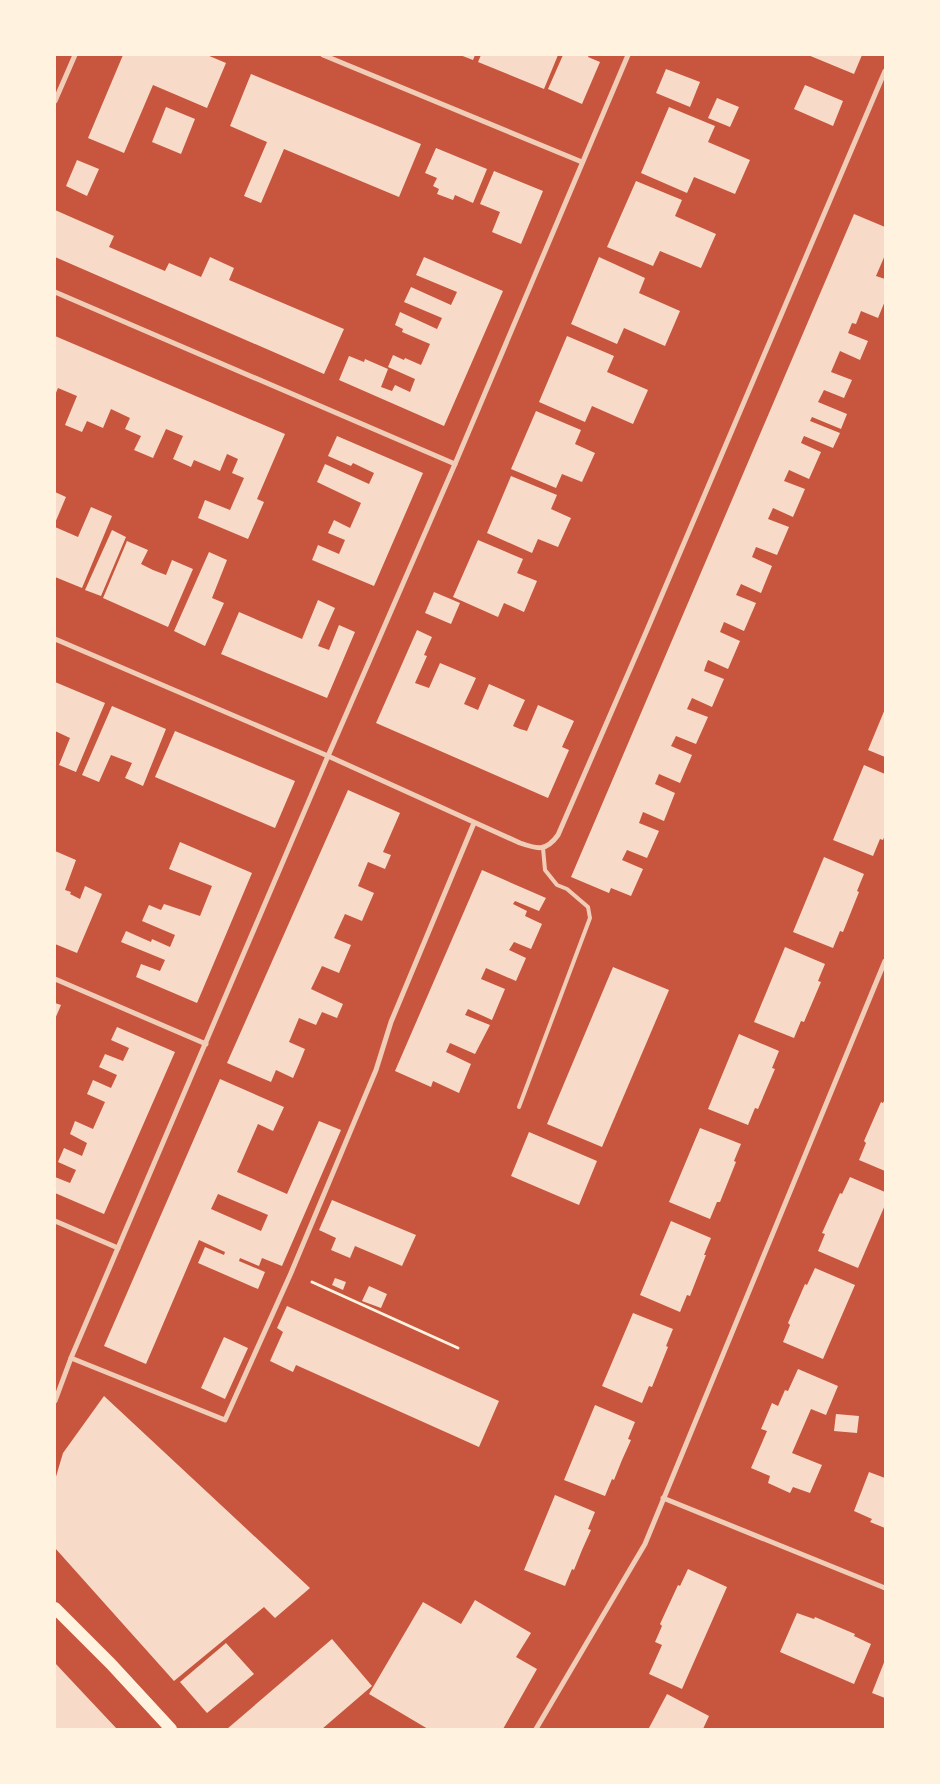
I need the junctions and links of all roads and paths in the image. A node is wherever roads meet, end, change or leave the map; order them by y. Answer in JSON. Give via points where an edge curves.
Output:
{"nodes":[{"id":1,"x":75,"y":55,"type":"edge"},
{"id":2,"x":323,"y":55,"type":"edge"},
{"id":3,"x":628,"y":55,"type":"edge"},
{"id":4,"x":885,"y":71,"type":"edge"},
{"id":5,"x":55,"y":101,"type":"edge"},
{"id":6,"x":582,"y":162,"type":"junction"},
{"id":7,"x":55,"y":292,"type":"edge"},
{"id":8,"x":455,"y":464,"type":"junction"},
{"id":9,"x":55,"y":639,"type":"edge"},
{"id":10,"x":328,"y":756,"type":"junction"},
{"id":11,"x":474,"y":823,"type":"junction"},
{"id":12,"x":543,"y":848,"type":"junction"},
{"id":13,"x":885,"y":961,"type":"edge"},
{"id":14,"x":55,"y":980,"type":"edge"},
{"id":15,"x":206,"y":1044,"type":"junction"},
{"id":16,"x":519,"y":1107,"type":"dead end"},
{"id":17,"x":55,"y":1222,"type":"edge"},
{"id":18,"x":118,"y":1248,"type":"junction"},
{"id":19,"x":291,"y":1273,"type":"junction"},
{"id":20,"x":458,"y":1348,"type":"dead end"},
{"id":21,"x":71,"y":1358,"type":"junction"},
{"id":22,"x":55,"y":1401,"type":"edge"},
{"id":23,"x":663,"y":1498,"type":"junction"},
{"id":24,"x":885,"y":1588,"type":"edge"},
{"id":25,"x":55,"y":1608,"type":"edge"},
{"id":26,"x":170,"y":1729,"type":"edge"},
{"id":27,"x":536,"y":1729,"type":"edge"}],
"edges":[{"from":1,"to":5,"type":"street"},
{"from":2,"to":6,"type":"street"},
{"from":3,"to":6,"type":"street"},
{"from":4,"to":12,"type":"street","via":[[558,834]]},
{"from":6,"to":8,"type":"street"},
{"from":7,"to":8,"type":"street"},
{"from":8,"to":10,"type":"street"},
{"from":9,"to":10,"type":"street"},
{"from":10,"to":11,"type":"street"},
{"from":10,"to":15,"type":"street"},
{"from":11,"to":12,"type":"street","via":[[520,843]]},
{"from":11,"to":19,"type":"street"},
{"from":12,"to":16,"type":"lane","via":[[545,870],[557,885],[567,889],[588,907],[590,918]]},
{"from":13,"to":23,"type":"street"},
{"from":14,"to":15,"type":"street"},
{"from":15,"to":18,"type":"street"},
{"from":17,"to":18,"type":"street"},
{"from":18,"to":21,"type":"street"},
{"from":19,"to":20,"type":"path"},
{"from":19,"to":21,"type":"street","via":[[225,1420]]},
{"from":21,"to":22,"type":"street"},
{"from":23,"to":24,"type":"street"},
{"from":23,"to":27,"type":"street","via":[[645,1544]]},
{"from":25,"to":26,"type":"main road"}]}
